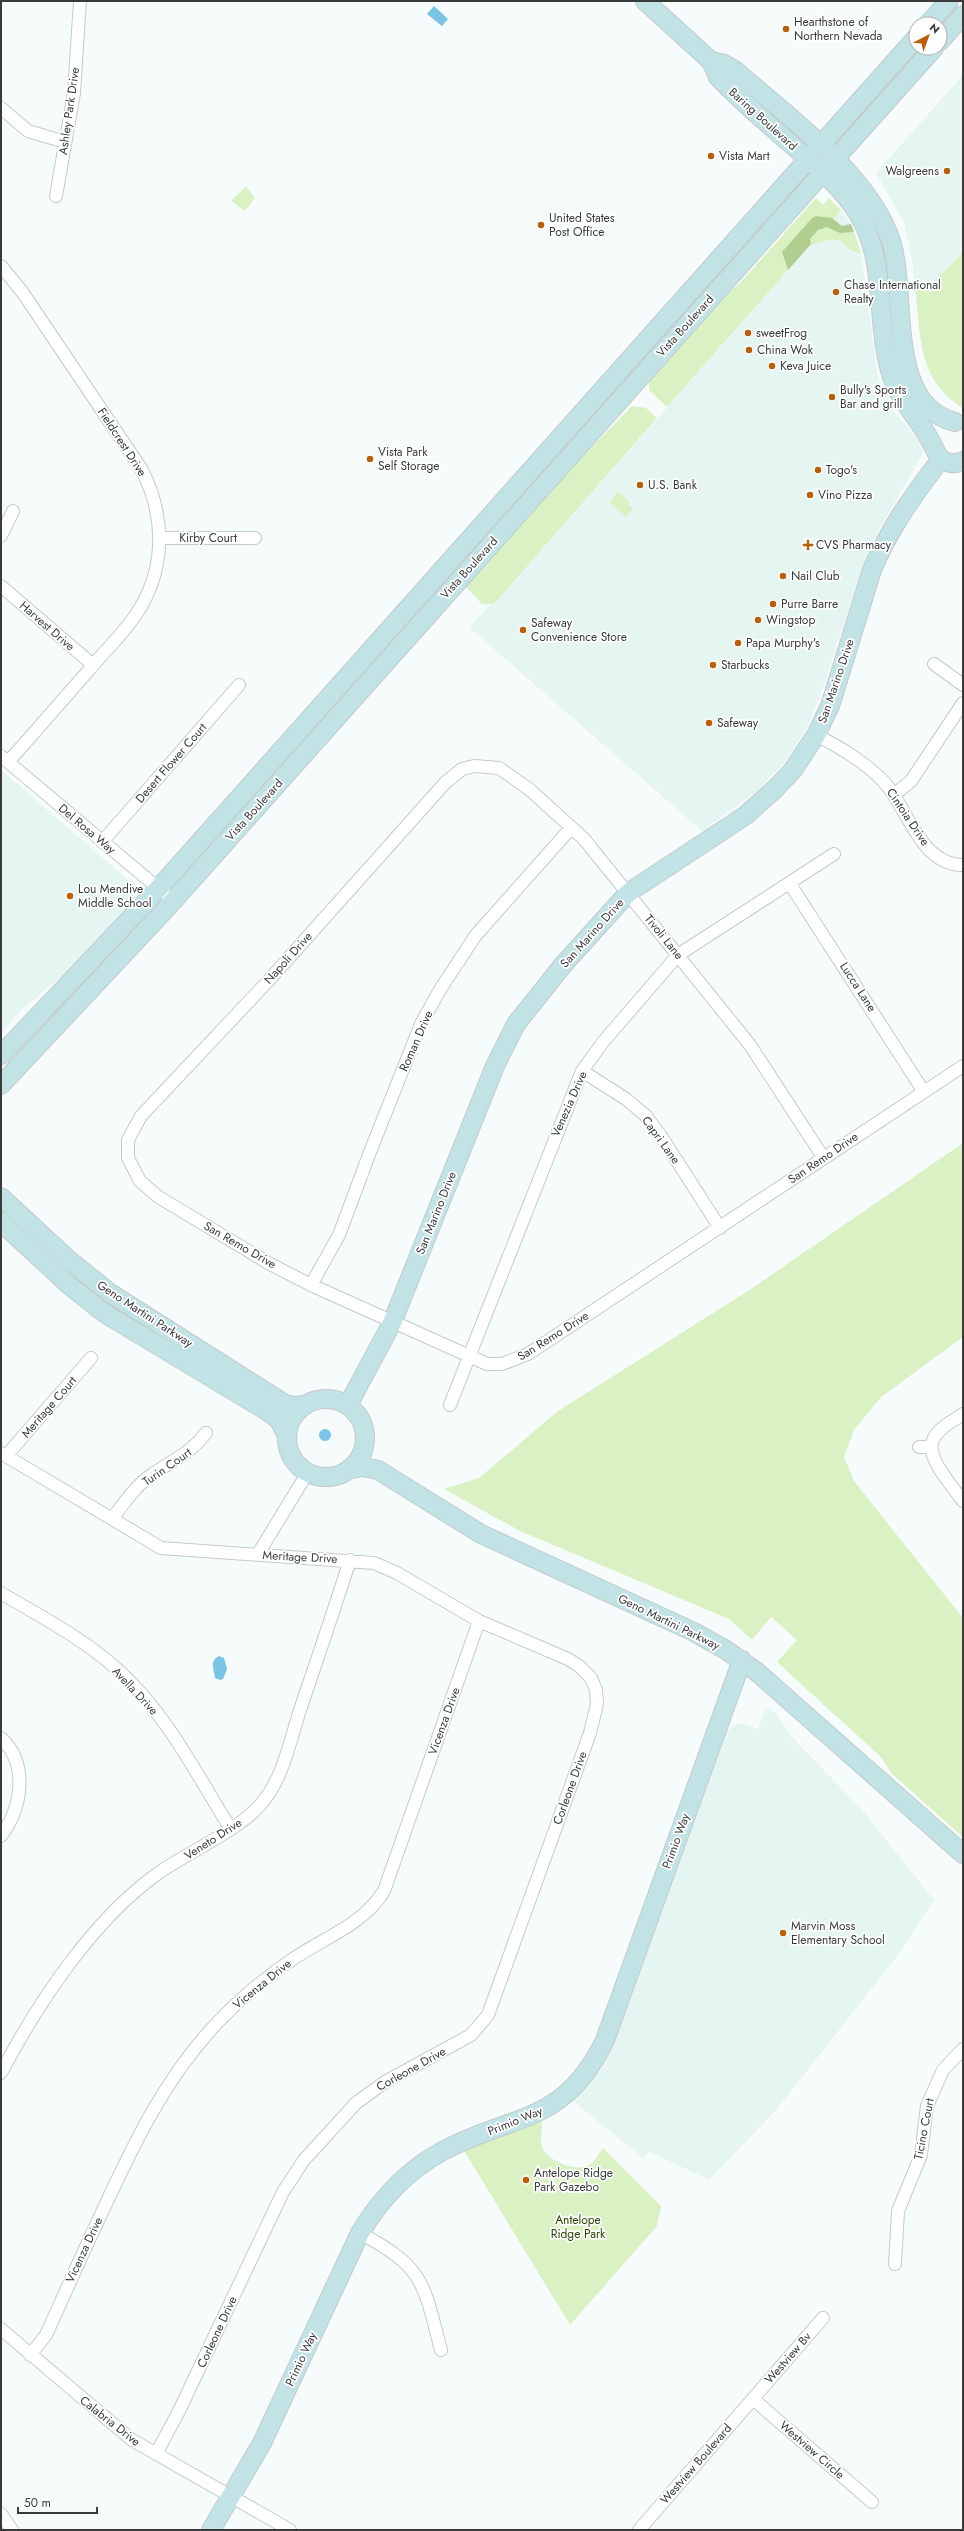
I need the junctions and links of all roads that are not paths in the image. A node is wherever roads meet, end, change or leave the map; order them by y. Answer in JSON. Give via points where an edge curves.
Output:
{"nodes":[{"id":1,"x":80,"y":1,"type":"edge"},
{"id":2,"x":642,"y":1,"type":"edge"},
{"id":3,"x":949,"y":1,"type":"edge"},
{"id":4,"x":963,"y":15,"type":"edge"},
{"id":5,"x":935,"y":16,"type":"edge"},
{"id":6,"x":948,"y":32,"type":"edge"},
{"id":7,"x":908,"y":47,"type":"edge"},
{"id":8,"x":927,"y":56,"type":"edge"},
{"id":9,"x":711,"y":61,"type":"junction"},
{"id":10,"x":2,"y":111,"type":"edge"},
{"id":11,"x":65,"y":142,"type":"junction"},
{"id":12,"x":820,"y":146,"type":"junction"},
{"id":13,"x":808,"y":159,"type":"junction"},
{"id":14,"x":829,"y":166,"type":"junction"},
{"id":15,"x":56,"y":196,"type":"dead end"},
{"id":16,"x":1,"y":266,"type":"edge"},
{"id":17,"x":959,"y":422,"type":"edge"},
{"id":18,"x":938,"y":454,"type":"junction"},
{"id":19,"x":963,"y":461,"type":"edge"},
{"id":20,"x":13,"y":511,"type":"dead end"},
{"id":21,"x":1,"y":536,"type":"edge"},
{"id":22,"x":160,"y":538,"type":"junction"},
{"id":23,"x":255,"y":538,"type":"dead end"},
{"id":24,"x":1,"y":586,"type":"edge"},
{"id":25,"x":934,"y":664,"type":"dead end"},
{"id":26,"x":93,"y":666,"type":"junction"},
{"id":27,"x":239,"y":685,"type":"dead end"},
{"id":28,"x":963,"y":685,"type":"edge"},
{"id":29,"x":963,"y":703,"type":"edge"},
{"id":30,"x":816,"y":735,"type":"junction"},
{"id":31,"x":4,"y":759,"type":"edge"},
{"id":32,"x":466,"y":768,"type":"joint"},
{"id":33,"x":894,"y":794,"type":"junction"},
{"id":34,"x":572,"y":828,"type":"junction"},
{"id":35,"x":102,"y":842,"type":"junction"},
{"id":36,"x":834,"y":854,"type":"dead end"},
{"id":37,"x":963,"y":865,"type":"edge"},
{"id":38,"x":790,"y":884,"type":"junction"},
{"id":39,"x":158,"y":889,"type":"junction"},
{"id":40,"x":628,"y":893,"type":"junction"},
{"id":41,"x":173,"y":901,"type":"junction"},
{"id":42,"x":678,"y":955,"type":"junction"},
{"id":43,"x":1,"y":1055,"type":"edge"},
{"id":44,"x":963,"y":1066,"type":"edge"},
{"id":45,"x":582,"y":1071,"type":"junction"},
{"id":46,"x":1,"y":1085,"type":"edge"},
{"id":47,"x":924,"y":1092,"type":"junction"},
{"id":48,"x":823,"y":1157,"type":"junction"},
{"id":49,"x":128,"y":1158,"type":"joint"},
{"id":50,"x":1,"y":1197,"type":"edge"},
{"id":51,"x":1,"y":1222,"type":"edge"},
{"id":52,"x":720,"y":1228,"type":"junction"},
{"id":53,"x":311,"y":1285,"type":"junction"},
{"id":54,"x":392,"y":1323,"type":"junction"},
{"id":55,"x":469,"y":1356,"type":"junction"},
{"id":56,"x":91,"y":1358,"type":"dead end"},
{"id":57,"x":304,"y":1405,"type":"junction"},
{"id":58,"x":348,"y":1405,"type":"junction"},
{"id":59,"x":450,"y":1406,"type":"dead end"},
{"id":60,"x":963,"y":1414,"type":"edge"},
{"id":61,"x":206,"y":1433,"type":"dead end"},
{"id":62,"x":286,"y":1434,"type":"junction"},
{"id":63,"x":366,"y":1446,"type":"junction"},
{"id":64,"x":4,"y":1454,"type":"edge"},
{"id":65,"x":349,"y":1470,"type":"junction"},
{"id":66,"x":378,"y":1470,"type":"junction"},
{"id":67,"x":308,"y":1472,"type":"junction"},
{"id":68,"x":963,"y":1501,"type":"edge"},
{"id":69,"x":112,"y":1519,"type":"junction"},
{"id":70,"x":258,"y":1554,"type":"junction"},
{"id":71,"x":350,"y":1560,"type":"junction"},
{"id":72,"x":1,"y":1593,"type":"edge"},
{"id":73,"x":479,"y":1621,"type":"junction"},
{"id":74,"x":742,"y":1660,"type":"junction"},
{"id":75,"x":592,"y":1682,"type":"joint"},
{"id":76,"x":1,"y":1738,"type":"edge"},
{"id":77,"x":230,"y":1828,"type":"junction"},
{"id":78,"x":1,"y":1836,"type":"edge"},
{"id":79,"x":963,"y":1854,"type":"edge"},
{"id":80,"x":963,"y":2049,"type":"edge"},
{"id":81,"x":1,"y":2073,"type":"edge"},
{"id":82,"x":360,"y":2233,"type":"junction"},
{"id":83,"x":895,"y":2264,"type":"dead end"},
{"id":84,"x":823,"y":2318,"type":"dead end"},
{"id":85,"x":1,"y":2329,"type":"edge"},
{"id":86,"x":441,"y":2350,"type":"dead end"},
{"id":87,"x":30,"y":2355,"type":"junction"},
{"id":88,"x":753,"y":2398,"type":"junction"},
{"id":89,"x":156,"y":2454,"type":"junction"},
{"id":90,"x":231,"y":2497,"type":"junction"},
{"id":91,"x":872,"y":2502,"type":"dead end"},
{"id":92,"x":1,"y":2514,"type":"edge"},
{"id":93,"x":12,"y":2530,"type":"edge"},
{"id":94,"x":211,"y":2530,"type":"edge"},
{"id":95,"x":290,"y":2530,"type":"edge"},
{"id":96,"x":639,"y":2530,"type":"edge"}],
"edges":[{"from":1,"to":11,"type":"street","name":"Ashley Park Drive","via":[[74,93]]},
{"from":2,"to":9,"type":"street","name":"Baring Boulevard"},
{"from":3,"to":5,"type":"street"},
{"from":4,"to":6,"type":"street"},
{"from":7,"to":12,"type":"street","name":"Vista Boulevard"},
{"from":8,"to":14,"type":"street","name":"Vista Boulevard"},
{"from":9,"to":12,"type":"street","name":"Baring Boulevard","via":[[724,64],[736,71]]},
{"from":9,"to":13,"type":"street","name":"Baring Boulevard","via":[[718,77]]},
{"from":10,"to":11,"type":"street","via":[[28,131]]},
{"from":11,"to":15,"type":"street","name":"Ashley Park Drive"},
{"from":12,"to":13,"type":"street","name":"Vista Boulevard"},
{"from":12,"to":14,"type":"street","name":"Baring Boulevard"},
{"from":13,"to":14,"type":"street","name":"Baring Boulevard"},
{"from":13,"to":39,"type":"street","name":"Vista Boulevard"},
{"from":14,"to":17,"type":"street","via":[[869,197],[888,234],[895,256],[905,356],[912,382],[931,408],[943,417]]},
{"from":14,"to":18,"type":"street","via":[[871,239],[892,377],[903,399],[926,430]]},
{"from":14,"to":41,"type":"street","name":"Vista Boulevard"},
{"from":16,"to":22,"type":"street","name":"Fieldcrest Drive","via":[[23,293],[142,470],[155,502]]},
{"from":17,"to":18,"type":"street","name":"San Marino Drive","via":[[949,423],[939,433],[935,442]]},
{"from":18,"to":19,"type":"street","via":[[951,464]]},
{"from":18,"to":30,"type":"street","name":"San Marino Drive","via":[[880,550],[830,706]]},
{"from":20,"to":21,"type":"street"},
{"from":22,"to":23,"type":"street","name":"Kirby Court"},
{"from":22,"to":26,"type":"street","name":"Fieldcrest Drive","via":[[157,564],[144,601],[134,617]]},
{"from":24,"to":26,"type":"street","name":"Harvest Drive"},
{"from":25,"to":28,"type":"street"},
{"from":26,"to":31,"type":"street","name":"Fieldcrest Drive"},
{"from":27,"to":35,"type":"street","name":"Desert Flower Court"},
{"from":29,"to":33,"type":"street","via":[[911,781]]},
{"from":30,"to":33,"type":"street","name":"Cintoia Drive","via":[[858,759]]},
{"from":30,"to":40,"type":"street","name":"San Marino Drive","via":[[793,770],[757,806]]},
{"from":31,"to":35,"type":"street","name":"Del Rosa Way"},
{"from":32,"to":34,"type":"street","name":"Tivoli Lane","via":[[486,765],[509,773]]},
{"from":32,"to":49,"type":"street","name":"Napoli Drive","via":[[445,783],[270,979],[141,1116],[128,1140]]},
{"from":33,"to":37,"type":"street","name":"Cintoia Drive","via":[[923,842],[934,854],[946,862]]},
{"from":34,"to":40,"type":"street","name":"Tivoli Lane"},
{"from":34,"to":53,"type":"street","name":"Roman Drive","via":[[476,936],[441,988],[421,1024],[339,1235]]},
{"from":35,"to":39,"type":"street","name":"Del Rosa Way"},
{"from":36,"to":38,"type":"street","name":"Venezia Drive"},
{"from":38,"to":42,"type":"street","name":"Venezia Drive"},
{"from":38,"to":47,"type":"street","name":"Lucca Lane"},
{"from":39,"to":41,"type":"street","name":"Del Rosa Way"},
{"from":39,"to":43,"type":"street","name":"Vista Boulevard"},
{"from":40,"to":42,"type":"street","name":"Tivoli Lane"},
{"from":40,"to":54,"type":"street","name":"San Marino Drive","via":[[583,942],[516,1024],[495,1066]]},
{"from":41,"to":46,"type":"street","name":"Vista Boulevard"},
{"from":42,"to":45,"type":"street","name":"Venezia Drive","via":[[603,1042]]},
{"from":42,"to":48,"type":"street","name":"Tivoli Lane","via":[[750,1045]]},
{"from":44,"to":47,"type":"street","name":"San Remo Drive"},
{"from":45,"to":52,"type":"street","name":"Capri Lane","via":[[626,1099],[645,1116],[661,1136]]},
{"from":45,"to":55,"type":"street","name":"Venezia Drive"},
{"from":47,"to":48,"type":"street","name":"San Remo Drive"},
{"from":48,"to":52,"type":"street","name":"San Remo Drive"},
{"from":49,"to":53,"type":"street","name":"San Remo Drive","via":[[140,1180],[157,1196],[270,1264]]},
{"from":50,"to":57,"type":"street","name":"Geno Martini Parkway","via":[[110,1293],[285,1404]]},
{"from":51,"to":62,"type":"street","name":"Geno Martini Parkway","via":[[69,1285],[104,1313],[267,1411],[279,1420]]},
{"from":52,"to":55,"type":"street","name":"San Remo Drive","via":[[528,1354],[502,1364],[487,1364]]},
{"from":53,"to":54,"type":"street","name":"San Remo Drive"},
{"from":54,"to":55,"type":"street","name":"San Remo Drive"},
{"from":54,"to":58,"type":"street","name":"San Marino Drive"},
{"from":55,"to":59,"type":"street","name":"Venezia Drive"},
{"from":56,"to":64,"type":"street","name":"Meritage Court"},
{"from":57,"to":58,"type":"street","via":[[322,1399]]},
{"from":57,"to":62,"type":"street","via":[[295,1414]]},
{"from":58,"to":63,"type":"street","via":[[365,1428]]},
{"from":60,"to":68,"type":"street","via":[[940,1430],[925,1447]]},
{"from":61,"to":69,"type":"street","name":"Turin Court","via":[[195,1448],[152,1474]]},
{"from":62,"to":67,"type":"street","via":[[291,1454],[300,1467]]},
{"from":63,"to":65,"type":"street","via":[[360,1460]]},
{"from":63,"to":66,"type":"street"},
{"from":64,"to":69,"type":"street","name":"Meritage Drive"},
{"from":65,"to":66,"type":"street","via":[[367,1467]]},
{"from":65,"to":67,"type":"street","via":[[327,1477]]},
{"from":66,"to":74,"type":"street","name":"Geno Martini Parkway","via":[[486,1536],[694,1632]]},
{"from":67,"to":70,"type":"street"},
{"from":69,"to":70,"type":"street","name":"Meritage Drive","via":[[161,1548]]},
{"from":70,"to":71,"type":"street","name":"Meritage Drive"},
{"from":71,"to":73,"type":"street","name":"Meritage Drive","via":[[374,1563],[397,1573]]},
{"from":71,"to":77,"type":"street","name":"Veneto Drive","via":[[275,1782],[261,1804]]},
{"from":72,"to":77,"type":"street","name":"Avella Drive","via":[[98,1653],[134,1686],[170,1731]]},
{"from":73,"to":75,"type":"street","name":"Meritage Drive","via":[[568,1659],[586,1672]]},
{"from":73,"to":87,"type":"street","name":"Vicenza Drive","via":[[384,1891],[358,1921],[293,1959],[241,2000],[217,2023],[175,2074],[140,2131],[46,2335]]},
{"from":74,"to":79,"type":"street","name":"Geno Martini Parkway"},
{"from":74,"to":82,"type":"street","name":"Primio Way","via":[[596,2060],[569,2092],[544,2110],[461,2142],[421,2165],[392,2190]]},
{"from":75,"to":89,"type":"street","name":"Corleone Drive","via":[[597,1704],[590,1732],[488,2015],[471,2035],[384,2082],[356,2103],[304,2160],[283,2192],[180,2411]]},
{"from":76,"to":78,"type":"street","via":[[12,1752],[20,1780],[19,1799],[8,1827]]},
{"from":77,"to":81,"type":"street","name":"Veneto Drive","via":[[137,1890],[98,1931],[63,1972],[32,2018]]},
{"from":80,"to":83,"type":"street","name":"Ticino Court","via":[[943,2070],[927,2106],[921,2155],[898,2211]]},
{"from":82,"to":86,"type":"street","via":[[398,2256],[419,2279],[425,2291]]},
{"from":82,"to":90,"type":"street","name":"Primio Way","via":[[262,2443]]},
{"from":84,"to":88,"type":"street","name":"Westview Bv"},
{"from":85,"to":87,"type":"street","name":"Calabria Drive"},
{"from":87,"to":89,"type":"street","name":"Calabria Drive","via":[[120,2431]]},
{"from":88,"to":91,"type":"street","name":"Westview Circle"},
{"from":88,"to":96,"type":"street","name":"Westview Boulevard"},
{"from":89,"to":90,"type":"street","name":"Calabria Drive"},
{"from":90,"to":94,"type":"street","name":"Primio Way"},
{"from":90,"to":95,"type":"street","name":"Calabria Drive"},
{"from":92,"to":93,"type":"street"}]}
